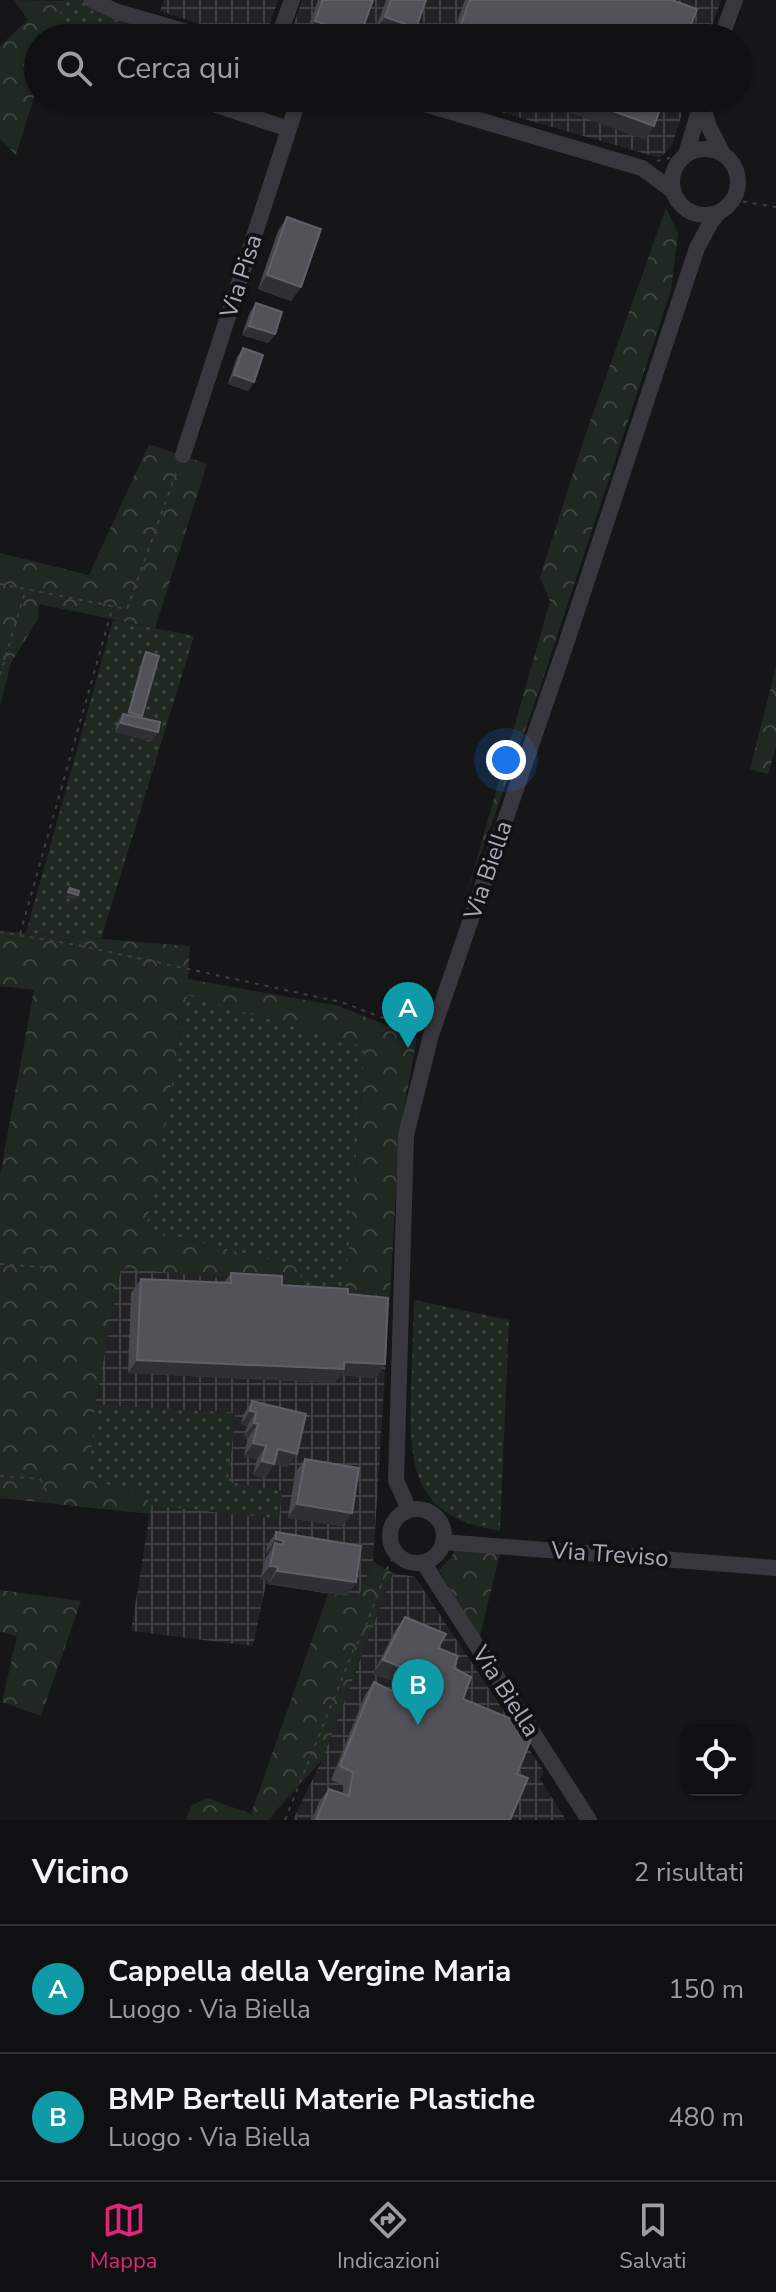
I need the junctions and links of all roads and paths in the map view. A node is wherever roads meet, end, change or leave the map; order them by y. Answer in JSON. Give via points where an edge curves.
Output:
{"nodes":[{"id":1,"x":92,"y":0,"type":"edge"},
{"id":2,"x":292,"y":0,"type":"edge"},
{"id":3,"x":735,"y":0,"type":"edge"},
{"id":4,"x":140,"y":24,"type":"edge"},
{"id":5,"x":283,"y":24,"type":"edge"},
{"id":6,"x":726,"y":24,"type":"edge"},
{"id":7,"x":237,"y":112,"type":"edge"},
{"id":8,"x":294,"y":112,"type":"edge"},
{"id":9,"x":455,"y":112,"type":"edge"},
{"id":10,"x":698,"y":112,"type":"edge"},
{"id":11,"x":705,"y":112,"type":"edge"},
{"id":12,"x":289,"y":129,"type":"junction"},
{"id":13,"x":723,"y":154,"type":"junction"},
{"id":14,"x":680,"y":157,"type":"junction"},
{"id":15,"x":646,"y":164,"type":"junction"},
{"id":16,"x":673,"y":191,"type":"junction"},
{"id":17,"x":733,"y":200,"type":"junction"},
{"id":18,"x":776,"y":207,"type":"edge"},
{"id":19,"x":688,"y":211,"type":"junction"},
{"id":20,"x":719,"y":212,"type":"junction"},
{"id":21,"x":697,"y":248,"type":"junction"},
{"id":22,"x":183,"y":455,"type":"joint"},
{"id":23,"x":0,"y":584,"type":"edge"},
{"id":24,"x":25,"y":590,"type":"junction"},
{"id":25,"x":113,"y":606,"type":"junction"},
{"id":26,"x":0,"y":675,"type":"edge"},
{"id":27,"x":0,"y":932,"type":"edge"},
{"id":28,"x":19,"y":935,"type":"junction"},
{"id":29,"x":431,"y":1035,"type":"junction"},
{"id":30,"x":0,"y":1264,"type":"edge"},
{"id":31,"x":52,"y":1268,"type":"dead end"},
{"id":32,"x":0,"y":1476,"type":"edge"},
{"id":33,"x":49,"y":1496,"type":"dead end"},
{"id":34,"x":409,"y":1510,"type":"junction"},
{"id":35,"x":443,"y":1542,"type":"junction"},
{"id":36,"x":396,"y":1554,"type":"junction"},
{"id":37,"x":423,"y":1562,"type":"junction"},
{"id":38,"x":776,"y":1568,"type":"edge"},
{"id":39,"x":285,"y":1820,"type":"edge"},
{"id":40,"x":589,"y":1820,"type":"edge"}],
"edges":[{"from":1,"to":4,"type":"street"},
{"from":2,"to":5,"type":"street"},
{"from":3,"to":6,"type":"street"},
{"from":7,"to":12,"type":"street"},
{"from":8,"to":12,"type":"street","name":"Via Pisa"},
{"from":9,"to":15,"type":"street"},
{"from":10,"to":14,"type":"street"},
{"from":11,"to":13,"type":"street"},
{"from":12,"to":22,"type":"street","name":"Via Pisa"},
{"from":13,"to":14,"type":"street","via":[[705,149]]},
{"from":13,"to":17,"type":"street","via":[[736,170]]},
{"from":14,"to":15,"type":"path"},
{"from":14,"to":15,"type":"street","via":[[663,167]]},
{"from":14,"to":16,"type":"street"},
{"from":15,"to":16,"type":"street"},
{"from":16,"to":19,"type":"street"},
{"from":17,"to":18,"type":"path"},
{"from":17,"to":20,"type":"street"},
{"from":19,"to":20,"type":"street"},
{"from":19,"to":21,"type":"street"},
{"from":20,"to":21,"type":"street","name":"Via Biella"},
{"from":21,"to":29,"type":"street","name":"Via Biella"},
{"from":22,"to":25,"type":"path","via":[[127,609]]},
{"from":23,"to":24,"type":"path"},
{"from":24,"to":25,"type":"path"},
{"from":24,"to":26,"type":"path"},
{"from":25,"to":28,"type":"path"},
{"from":27,"to":28,"type":"path"},
{"from":28,"to":29,"type":"path","via":[[341,1002]]},
{"from":29,"to":34,"type":"street","name":"Via Biella","via":[[406,1135],[396,1480]]},
{"from":30,"to":31,"type":"path"},
{"from":32,"to":33,"type":"path","via":[[40,1479]]},
{"from":34,"to":35,"type":"street","via":[[435,1516]]},
{"from":34,"to":36,"type":"street","via":[[391,1528]]},
{"from":35,"to":37,"type":"street","via":[[436,1555]]},
{"from":35,"to":38,"type":"street","name":"Via Treviso"},
{"from":36,"to":37,"type":"street","via":[[408,1562]]},
{"from":36,"to":39,"type":"path"},
{"from":37,"to":40,"type":"street","name":"Via Biella"}]}
